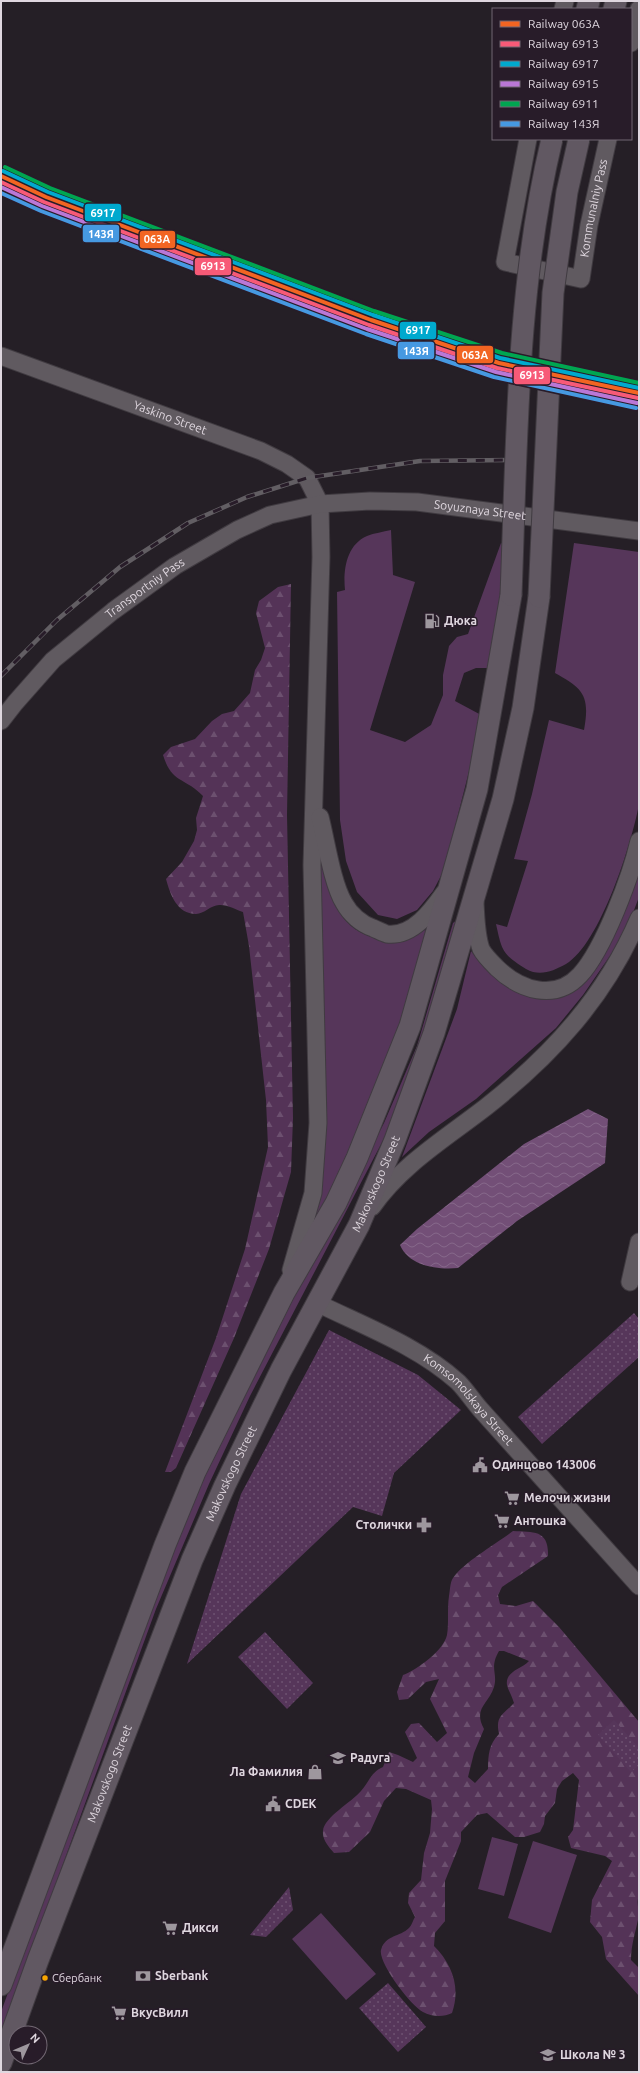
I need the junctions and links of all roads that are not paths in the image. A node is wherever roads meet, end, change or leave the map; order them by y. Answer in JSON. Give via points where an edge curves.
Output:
{"nodes":[{"id":1,"x":639,"y":9,"type":"edge"},
{"id":2,"x":632,"y":39,"type":"edge"},
{"id":3,"x":528,"y":140,"type":"edge"},
{"id":4,"x":552,"y":140,"type":"edge"},
{"id":5,"x":579,"y":140,"type":"edge"},
{"id":6,"x":608,"y":140,"type":"edge"},
{"id":7,"x":1,"y":356,"type":"edge"},
{"id":8,"x":320,"y":504,"type":"junction"},
{"id":9,"x":639,"y":530,"type":"edge"},
{"id":10,"x":1,"y":721,"type":"edge"},
{"id":11,"x":315,"y":800,"type":"junction"},
{"id":12,"x":639,"y":841,"type":"edge"},
{"id":13,"x":453,"y":881,"type":"junction"},
{"id":14,"x":475,"y":892,"type":"junction"},
{"id":15,"x":639,"y":918,"type":"edge"},
{"id":16,"x":359,"y":1225,"type":"junction"},
{"id":17,"x":639,"y":1242,"type":"edge"},
{"id":18,"x":630,"y":1282,"type":"dead end"},
{"id":19,"x":284,"y":1293,"type":"junction"},
{"id":20,"x":317,"y":1303,"type":"junction"},
{"id":21,"x":639,"y":1586,"type":"edge"},
{"id":22,"x":1,"y":1985,"type":"edge"},
{"id":23,"x":1,"y":2063,"type":"edge"}],
"edges":[{"from":1,"to":2,"type":"street"},
{"from":3,"to":6,"type":"street","name":"Kommunalniy Pass","via":[[505,262],[581,279],[589,225]]},
{"from":4,"to":13,"type":"main road","bridge":true,"via":[[540,186],[525,299],[520,360],[511,595],[477,789]]},
{"from":5,"to":14,"type":"main road","name":"Makovskogo Street","bridge":true,"via":[[567,192],[553,293],[539,597],[523,708],[503,799]]},
{"from":7,"to":8,"type":"street","name":"Yaskino Street","via":[[261,451],[307,478]]},
{"from":8,"to":9,"type":"street","name":"Soyuznaya Street","via":[[417,502]]},
{"from":8,"to":10,"type":"street","name":"Transportniy Pass","via":[[270,515],[254,522],[165,573],[53,660]]},
{"from":8,"to":11,"type":"street"},
{"from":11,"to":13,"type":"street","via":[[343,902],[354,916],[369,927],[388,934],[401,932],[416,925],[432,910]]},
{"from":11,"to":19,"type":"street","via":[[312,865],[318,1123],[316,1157],[313,1193],[306,1223]]},
{"from":12,"to":14,"type":"street","via":[[615,911],[590,961],[580,975],[557,989],[542,991],[515,983],[493,964],[481,949],[476,926]]},
{"from":13,"to":19,"type":"main road","via":[[410,1026],[384,1093],[336,1203]]},
{"from":14,"to":16,"type":"main road","name":"Makovskogo Street","via":[[434,1033],[395,1140]]},
{"from":15,"to":16,"type":"street","via":[[614,968],[575,1023],[518,1080],[398,1177],[380,1195]]},
{"from":16,"to":20,"type":"main road","name":"Makovskogo Street"},
{"from":17,"to":18,"type":"street"},
{"from":19,"to":22,"type":"main road","via":[[195,1472],[165,1545]]},
{"from":20,"to":21,"type":"street","name":"Komsomolskaya Street","via":[[364,1325],[441,1368],[459,1383]]},
{"from":20,"to":23,"type":"main road","name":"Makovskogo Street","via":[[225,1485],[192,1560]]}]}
